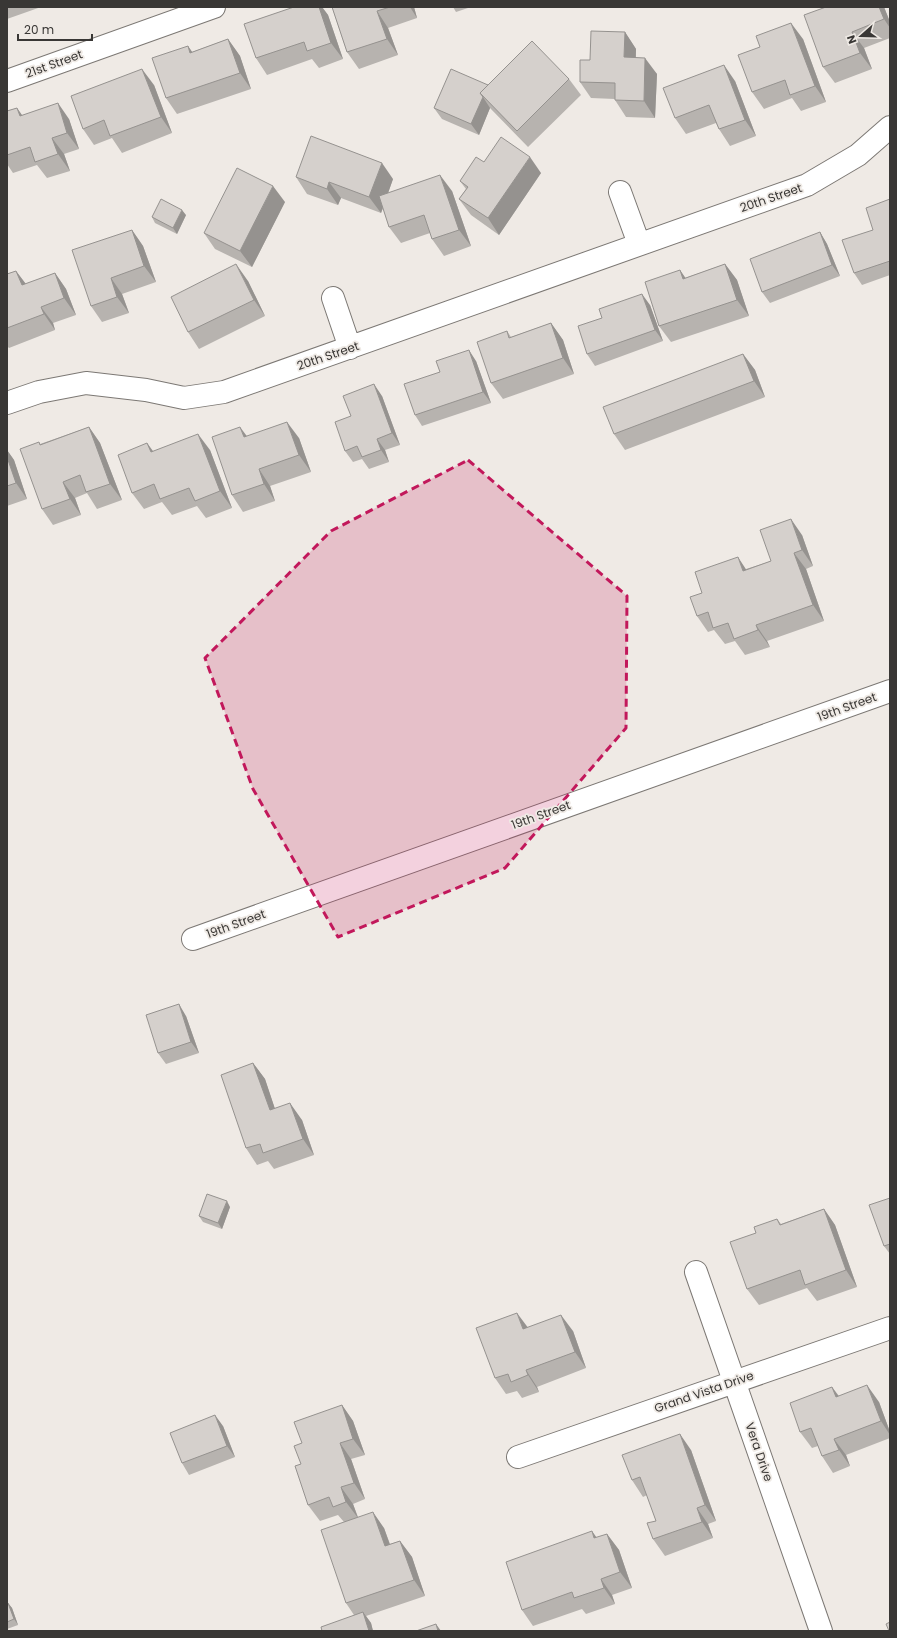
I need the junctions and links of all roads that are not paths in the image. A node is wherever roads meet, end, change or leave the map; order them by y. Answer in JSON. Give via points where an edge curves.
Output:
{"nodes":[{"id":1,"x":214,"y":7,"type":"edge"},
{"id":2,"x":7,"y":81,"type":"edge"},
{"id":3,"x":890,"y":127,"type":"edge"},
{"id":4,"x":620,"y":192,"type":"dead end"},
{"id":5,"x":639,"y":244,"type":"junction"},
{"id":6,"x":333,"y":298,"type":"dead end"},
{"id":7,"x":350,"y":348,"type":"junction"},
{"id":8,"x":7,"y":403,"type":"edge"},
{"id":9,"x":890,"y":691,"type":"edge"},
{"id":10,"x":193,"y":939,"type":"dead end"},
{"id":11,"x":696,"y":1272,"type":"dead end"},
{"id":12,"x":890,"y":1328,"type":"edge"},
{"id":13,"x":734,"y":1381,"type":"junction"},
{"id":14,"x":518,"y":1457,"type":"dead end"},
{"id":15,"x":821,"y":1631,"type":"edge"}],
"edges":[{"from":1,"to":2,"type":"street","name":"21st Street"},
{"from":3,"to":5,"type":"street","name":"20th Street","via":[[858,156],[807,185]]},
{"from":4,"to":5,"type":"street"},
{"from":5,"to":7,"type":"street","name":"20th Street"},
{"from":6,"to":7,"type":"street"},
{"from":7,"to":8,"type":"street","name":"20th Street","via":[[224,392],[184,398],[146,390],[86,383],[39,392]]},
{"from":9,"to":10,"type":"street","name":"19th Street"},
{"from":11,"to":13,"type":"street","name":"Vera Drive"},
{"from":12,"to":13,"type":"street","name":"Grand Vista Drive"},
{"from":13,"to":14,"type":"street","name":"Grand Vista Drive"},
{"from":13,"to":15,"type":"street","name":"Vera Drive"}]}
